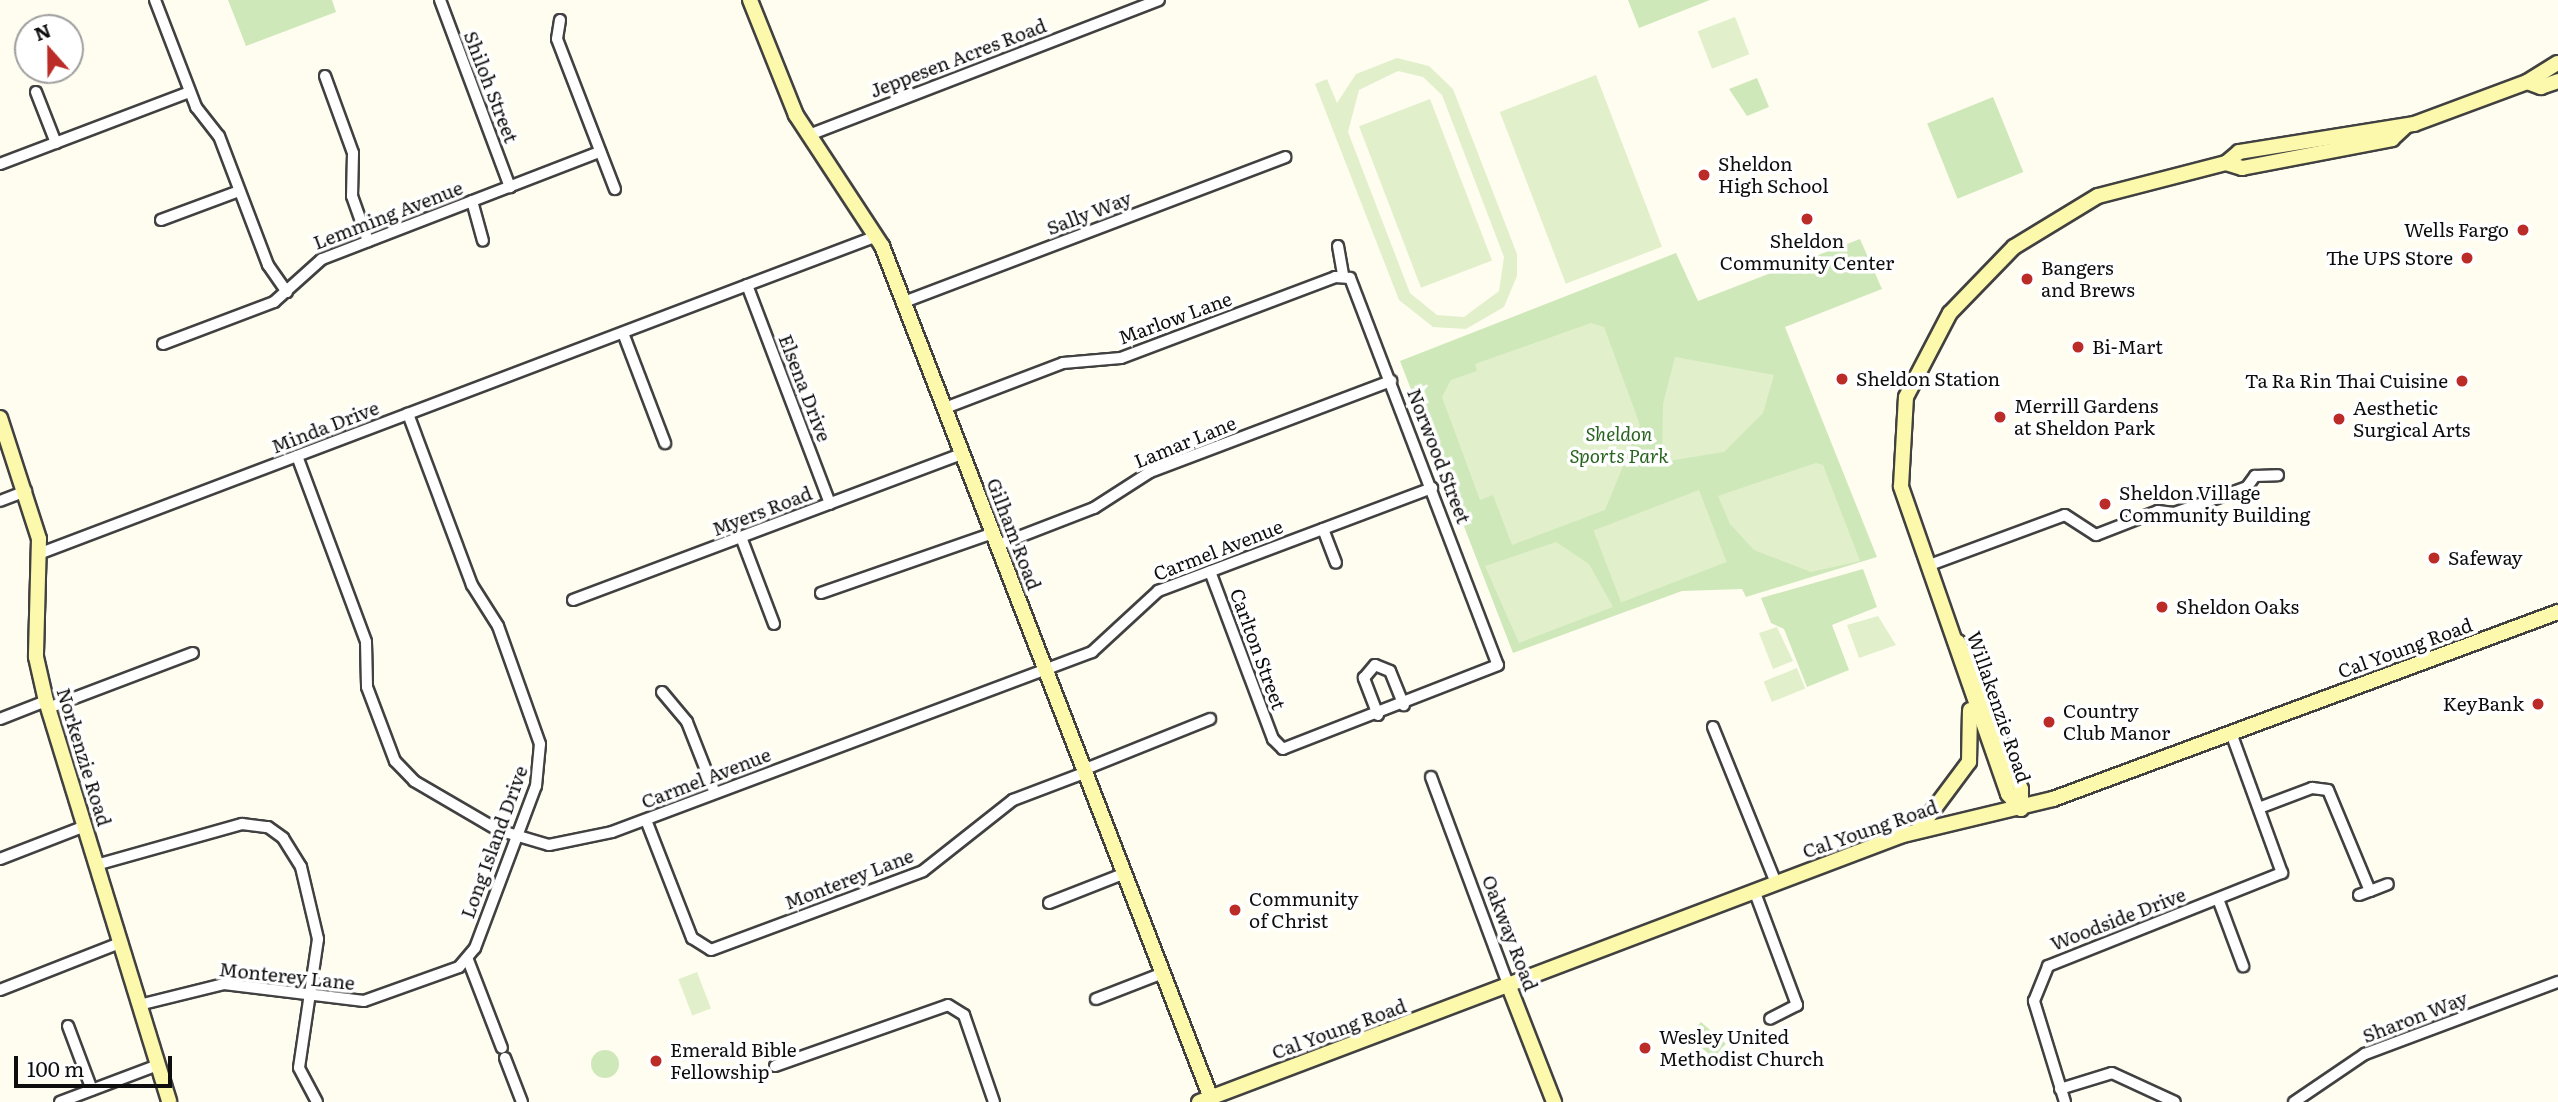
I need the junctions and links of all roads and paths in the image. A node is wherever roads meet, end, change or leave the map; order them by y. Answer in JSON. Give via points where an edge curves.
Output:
{"nodes":[{"id":1,"x":155,"y":0,"type":"edge"},
{"id":2,"x":440,"y":0,"type":"edge"},
{"id":3,"x":750,"y":0,"type":"edge"},
{"id":4,"x":1159,"y":0,"type":"edge"},
{"id":5,"x":560,"y":20,"type":"dead end"},
{"id":6,"x":2558,"y":64,"type":"edge"},
{"id":7,"x":325,"y":76,"type":"dead end"},
{"id":8,"x":2558,"y":81,"type":"edge"},
{"id":9,"x":2527,"y":82,"type":"junction"},
{"id":10,"x":36,"y":92,"type":"dead end"},
{"id":11,"x":190,"y":92,"type":"junction"},
{"id":12,"x":809,"y":135,"type":"junction"},
{"id":13,"x":56,"y":143,"type":"junction"},
{"id":14,"x":600,"y":152,"type":"junction"},
{"id":15,"x":1285,"y":157,"type":"dead end"},
{"id":16,"x":0,"y":164,"type":"edge"},
{"id":17,"x":510,"y":187,"type":"junction"},
{"id":18,"x":615,"y":189,"type":"dead end"},
{"id":19,"x":239,"y":191,"type":"junction"},
{"id":20,"x":472,"y":201,"type":"junction"},
{"id":21,"x":161,"y":220,"type":"dead end"},
{"id":22,"x":877,"y":236,"type":"junction"},
{"id":23,"x":368,"y":241,"type":"junction"},
{"id":24,"x":483,"y":241,"type":"dead end"},
{"id":25,"x":1338,"y":246,"type":"dead end"},
{"id":26,"x":1339,"y":276,"type":"junction"},
{"id":27,"x":747,"y":285,"type":"junction"},
{"id":28,"x":287,"y":292,"type":"junction"},
{"id":29,"x":904,"y":302,"type":"junction"},
{"id":30,"x":622,"y":333,"type":"junction"},
{"id":31,"x":163,"y":344,"type":"dead end"},
{"id":32,"x":1391,"y":381,"type":"junction"},
{"id":33,"x":945,"y":408,"type":"junction"},
{"id":34,"x":408,"y":414,"type":"junction"},
{"id":35,"x":0,"y":418,"type":"edge"},
{"id":36,"x":665,"y":443,"type":"dead end"},
{"id":37,"x":962,"y":454,"type":"junction"},
{"id":38,"x":297,"y":456,"type":"junction"},
{"id":39,"x":2278,"y":475,"type":"dead end"},
{"id":40,"x":1432,"y":488,"type":"junction"},
{"id":41,"x":26,"y":491,"type":"junction"},
{"id":42,"x":0,"y":501,"type":"edge"},
{"id":43,"x":830,"y":503,"type":"junction"},
{"id":44,"x":1324,"y":529,"type":"junction"},
{"id":45,"x":741,"y":537,"type":"junction"},
{"id":46,"x":995,"y":539,"type":"junction"},
{"id":47,"x":41,"y":553,"type":"junction"},
{"id":48,"x":1336,"y":563,"type":"dead end"},
{"id":49,"x":1927,"y":566,"type":"junction"},
{"id":50,"x":1210,"y":571,"type":"junction"},
{"id":51,"x":821,"y":593,"type":"dead end"},
{"id":52,"x":573,"y":600,"type":"dead end"},
{"id":53,"x":2558,"y":612,"type":"edge"},
{"id":54,"x":774,"y":624,"type":"dead end"},
{"id":55,"x":1951,"y":630,"type":"junction"},
{"id":56,"x":193,"y":653,"type":"dead end"},
{"id":57,"x":1957,"y":657,"type":"junction"},
{"id":58,"x":1045,"y":668,"type":"junction"},
{"id":59,"x":663,"y":692,"type":"dead end"},
{"id":60,"x":47,"y":705,"type":"junction"},
{"id":61,"x":1404,"y":705,"type":"junction"},
{"id":62,"x":1378,"y":715,"type":"junction"},
{"id":63,"x":0,"y":719,"type":"edge"},
{"id":64,"x":1210,"y":719,"type":"dead end"},
{"id":65,"x":1713,"y":727,"type":"dead end"},
{"id":66,"x":2231,"y":733,"type":"junction"},
{"id":67,"x":1083,"y":771,"type":"junction"},
{"id":68,"x":1431,"y":777,"type":"dead end"},
{"id":69,"x":715,"y":793,"type":"junction"},
{"id":70,"x":2259,"y":808,"type":"junction"},
{"id":71,"x":2021,"y":809,"type":"junction"},
{"id":72,"x":646,"y":820,"type":"junction"},
{"id":73,"x":85,"y":826,"type":"junction"},
{"id":74,"x":1918,"y":830,"type":"junction"},
{"id":75,"x":516,"y":838,"type":"junction"},
{"id":76,"x":0,"y":859,"type":"edge"},
{"id":77,"x":96,"y":865,"type":"junction"},
{"id":78,"x":1122,"y":874,"type":"junction"},
{"id":79,"x":1776,"y":883,"type":"junction"},
{"id":80,"x":2388,"y":884,"type":"dead end"},
{"id":81,"x":1754,"y":891,"type":"junction"},
{"id":82,"x":2370,"y":891,"type":"junction"},
{"id":83,"x":2359,"y":895,"type":"dead end"},
{"id":84,"x":2218,"y":899,"type":"junction"},
{"id":85,"x":1049,"y":903,"type":"dead end"},
{"id":86,"x":120,"y":943,"type":"junction"},
{"id":87,"x":468,"y":960,"type":"junction"},
{"id":88,"x":2243,"y":966,"type":"dead end"},
{"id":89,"x":1163,"y":973,"type":"junction"},
{"id":90,"x":2027,"y":973,"type":"dead end"},
{"id":91,"x":2039,"y":978,"type":"junction"},
{"id":92,"x":2558,"y":982,"type":"edge"},
{"id":93,"x":1508,"y":984,"type":"junction"},
{"id":94,"x":0,"y":989,"type":"edge"},
{"id":95,"x":312,"y":997,"type":"junction"},
{"id":96,"x":1096,"y":999,"type":"dead end"},
{"id":97,"x":139,"y":1005,"type":"junction"},
{"id":98,"x":1770,"y":1019,"type":"dead end"},
{"id":99,"x":68,"y":1026,"type":"dead end"},
{"id":100,"x":158,"y":1065,"type":"junction"},
{"id":101,"x":775,"y":1066,"type":"dead end"},
{"id":102,"x":2060,"y":1089,"type":"junction"},
{"id":103,"x":92,"y":1090,"type":"junction"},
{"id":104,"x":1205,"y":1100,"type":"edge"},
{"id":105,"x":60,"y":1102,"type":"edge"},
{"id":106,"x":169,"y":1102,"type":"edge"},
{"id":107,"x":317,"y":1102,"type":"edge"},
{"id":108,"x":522,"y":1102,"type":"edge"},
{"id":109,"x":994,"y":1102,"type":"edge"},
{"id":110,"x":1554,"y":1102,"type":"edge"},
{"id":111,"x":2065,"y":1102,"type":"edge"},
{"id":112,"x":2175,"y":1102,"type":"edge"},
{"id":113,"x":2294,"y":1102,"type":"edge"}],
"edges":[{"from":1,"to":11,"type":"street"},
{"from":2,"to":17,"type":"street","name":"Shiloh Street"},
{"from":3,"to":12,"type":"street","name":"Gilham Road"},
{"from":4,"to":12,"type":"street","name":"Jeppesen Acres Road"},
{"from":5,"to":14,"type":"street","via":[[556,36]]},
{"from":6,"to":9,"type":"street","name":"Willakenzie Road"},
{"from":7,"to":23,"type":"street","via":[[354,153],[352,196]]},
{"from":8,"to":9,"type":"street","name":"Willakenzie Road","via":[[2541,87]]},
{"from":9,"to":49,"type":"street","name":"Willakenzie Road","via":[[2405,127],[2392,123],[2239,152],[2226,163],[2126,185],[2076,206],[1997,260],[1950,313],[1912,380],[1899,435],[1902,495]]},
{"from":10,"to":13,"type":"street"},
{"from":11,"to":13,"type":"street"},
{"from":11,"to":19,"type":"street","via":[[219,136]]},
{"from":12,"to":22,"type":"street","name":"Gilham Road"},
{"from":13,"to":16,"type":"street"},
{"from":14,"to":17,"type":"street","name":"Lemming Avenue"},
{"from":14,"to":18,"type":"street"},
{"from":15,"to":29,"type":"street","name":"Sally Way"},
{"from":17,"to":20,"type":"street","name":"Lemming Avenue"},
{"from":19,"to":21,"type":"street"},
{"from":19,"to":28,"type":"street","via":[[268,265]]},
{"from":20,"to":23,"type":"street","name":"Lemming Avenue"},
{"from":20,"to":24,"type":"street"},
{"from":22,"to":27,"type":"street","name":"Minda Drive"},
{"from":22,"to":29,"type":"street","name":"Gilham Road"},
{"from":23,"to":28,"type":"street","name":"Lemming Avenue","via":[[316,261]]},
{"from":25,"to":26,"type":"street"},
{"from":26,"to":32,"type":"street","name":"Norwood Street","via":[[1354,283]]},
{"from":26,"to":33,"type":"street","name":"Marlow Lane","via":[[1125,356],[1063,363]]},
{"from":27,"to":30,"type":"street","name":"Minda Drive"},
{"from":27,"to":43,"type":"street","name":"Elsena Drive"},
{"from":28,"to":31,"type":"street","name":"Lemming Avenue"},
{"from":29,"to":33,"type":"street","name":"Gilham Road"},
{"from":30,"to":34,"type":"street","name":"Minda Drive"},
{"from":30,"to":36,"type":"street"},
{"from":32,"to":40,"type":"street","name":"Norwood Street"},
{"from":32,"to":46,"type":"street","name":"Lamar Lane","via":[[1150,471],[1094,508]]},
{"from":33,"to":37,"type":"street","name":"Gilham Road"},
{"from":34,"to":38,"type":"street","name":"Minda Drive"},
{"from":34,"to":75,"type":"street","name":"Long Island Drive","via":[[472,586],[498,626],[538,736],[538,779]]},
{"from":35,"to":41,"type":"street","name":"Norkenzie Road"},
{"from":37,"to":43,"type":"street","name":"Myers Road"},
{"from":37,"to":46,"type":"street","name":"Gilham Road"},
{"from":38,"to":47,"type":"street","name":"Minda Drive"},
{"from":38,"to":75,"type":"street","name":"Carmel Avenue","via":[[366,642],[367,687],[395,761],[414,781]]},
{"from":39,"to":49,"type":"street","via":[[2255,476],[2245,488],[2177,513],[2158,511],[2094,535],[2065,515]]},
{"from":40,"to":44,"type":"street","name":"Carmel Avenue"},
{"from":40,"to":61,"type":"street","name":"Norwood Street","via":[[1499,663]]},
{"from":41,"to":42,"type":"street"},
{"from":41,"to":47,"type":"street","name":"Norkenzie Road"},
{"from":43,"to":45,"type":"street","name":"Myers Road"},
{"from":44,"to":48,"type":"street"},
{"from":44,"to":50,"type":"street","name":"Carmel Avenue"},
{"from":45,"to":52,"type":"street","name":"Myers Road"},
{"from":45,"to":54,"type":"street"},
{"from":46,"to":51,"type":"street","name":"Lamar Lane"},
{"from":46,"to":58,"type":"street","name":"Gilham Road"},
{"from":47,"to":60,"type":"street","name":"Norkenzie Road","via":[[36,657]]},
{"from":49,"to":55,"type":"street","name":"Willakenzie Road"},
{"from":50,"to":58,"type":"street","name":"Carmel Avenue","via":[[1154,592],[1098,649]]},
{"from":50,"to":62,"type":"street","name":"Carlton Street","via":[[1273,739],[1291,749]]},
{"from":53,"to":66,"type":"street","name":"Cal Young Road"},
{"from":55,"to":57,"type":"street","name":"Willakenzie Road"},
{"from":55,"to":71,"type":"street","name":"Willakenzie Road","via":[[1978,678],[2021,789]]},
{"from":56,"to":60,"type":"street"},
{"from":57,"to":71,"type":"street","name":"Willakenzie Road","via":[[2008,794]]},
{"from":57,"to":74,"type":"street","via":[[1972,750],[1957,785]]},
{"from":58,"to":67,"type":"street","name":"Gilham Road"},
{"from":58,"to":69,"type":"street","name":"Carmel Avenue"},
{"from":59,"to":69,"type":"street","via":[[687,722]]},
{"from":60,"to":63,"type":"street"},
{"from":60,"to":73,"type":"street","name":"Norkenzie Road"},
{"from":61,"to":62,"type":"street"},
{"from":61,"to":62,"type":"street","via":[[1391,671],[1375,664],[1364,678]]},
{"from":64,"to":67,"type":"street"},
{"from":65,"to":79,"type":"street"},
{"from":66,"to":70,"type":"street","name":"Woodside Drive"},
{"from":66,"to":71,"type":"street","name":"Cal Young Road"},
{"from":67,"to":72,"type":"street","name":"Monterey Lane","via":[[1013,800],[946,856],[909,877],[712,950],[692,938]]},
{"from":67,"to":78,"type":"street","name":"Gilham Road"},
{"from":68,"to":93,"type":"street","name":"Oakway Road"},
{"from":69,"to":72,"type":"street","name":"Carmel Avenue"},
{"from":70,"to":82,"type":"street","via":[[2315,788],[2331,792]]},
{"from":70,"to":84,"type":"street","name":"Woodside Drive","via":[[2282,873]]},
{"from":71,"to":74,"type":"street","name":"Cal Young Road"},
{"from":72,"to":75,"type":"street","name":"Carmel Avenue","via":[[572,844]]},
{"from":73,"to":76,"type":"street"},
{"from":73,"to":77,"type":"street","name":"Norkenzie Road"},
{"from":74,"to":79,"type":"street","name":"Cal Young Road"},
{"from":75,"to":87,"type":"street","name":"Long Island Drive"},
{"from":77,"to":86,"type":"street","name":"Norkenzie Road"},
{"from":77,"to":95,"type":"street","via":[[242,824],[268,827],[294,851],[304,876],[318,939]]},
{"from":78,"to":85,"type":"street"},
{"from":78,"to":89,"type":"street","name":"Gilham Road"},
{"from":79,"to":81,"type":"street","name":"Cal Young Road"},
{"from":80,"to":82,"type":"street"},
{"from":81,"to":93,"type":"street","name":"Cal Young Road"},
{"from":81,"to":98,"type":"street","via":[[1797,1005]]},
{"from":82,"to":83,"type":"street"},
{"from":84,"to":88,"type":"street"},
{"from":84,"to":91,"type":"street","name":"Woodside Drive","via":[[2060,957]]},
{"from":86,"to":94,"type":"street"},
{"from":86,"to":97,"type":"street","name":"Norkenzie Road"},
{"from":87,"to":95,"type":"street","name":"Monterey Lane","via":[[372,999]]},
{"from":87,"to":108,"type":"street"},
{"from":89,"to":96,"type":"street"},
{"from":89,"to":104,"type":"street","name":"Gilham Road"},
{"from":90,"to":91,"type":"street"},
{"from":91,"to":102,"type":"street","name":"Woodside Drive","via":[[2036,1009]]},
{"from":92,"to":113,"type":"street","name":"Sharon Way","via":[[2365,1054]]},
{"from":93,"to":104,"type":"street","name":"Cal Young Road"},
{"from":93,"to":110,"type":"street","name":"Oakway Road"},
{"from":95,"to":97,"type":"street","name":"Monterey Lane","via":[[224,984]]},
{"from":95,"to":107,"type":"street","via":[[299,1068]]},
{"from":97,"to":100,"type":"street","name":"Norkenzie Road"},
{"from":99,"to":103,"type":"street"},
{"from":100,"to":103,"type":"street"},
{"from":100,"to":106,"type":"street","name":"Norkenzie Road"},
{"from":101,"to":109,"type":"street","via":[[948,1004],[964,1015]]},
{"from":102,"to":111,"type":"street","name":"Woodside Drive"},
{"from":102,"to":112,"type":"street","via":[[2112,1073]]},
{"from":103,"to":105,"type":"street"}]}
